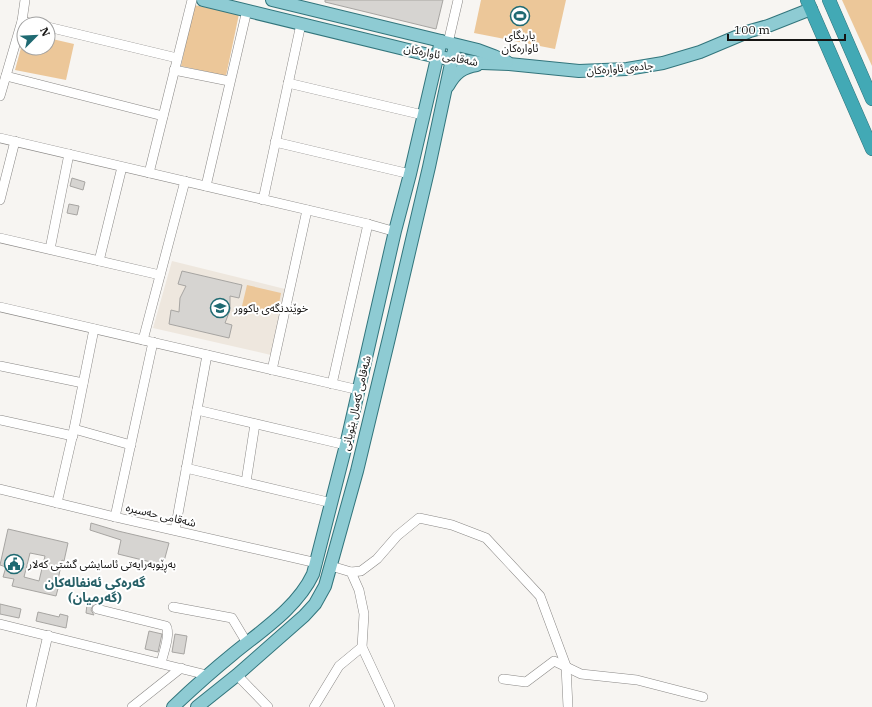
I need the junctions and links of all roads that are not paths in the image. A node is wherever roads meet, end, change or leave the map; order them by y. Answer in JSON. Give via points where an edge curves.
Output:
{"nodes":[{"id":1,"x":25,"y":0,"type":"edge"},
{"id":2,"x":192,"y":0,"type":"edge"},
{"id":3,"x":203,"y":0,"type":"edge"},
{"id":4,"x":272,"y":0,"type":"edge"},
{"id":5,"x":458,"y":0,"type":"edge"},
{"id":6,"x":829,"y":0,"type":"edge"},
{"id":7,"x":290,"y":2,"type":"edge"},
{"id":8,"x":809,"y":3,"type":"edge"},
{"id":9,"x":247,"y":10,"type":"junction"},
{"id":10,"x":23,"y":16,"type":"edge"},
{"id":11,"x":301,"y":24,"type":"junction"},
{"id":12,"x":56,"y":29,"type":"edge"},
{"id":13,"x":16,"y":42,"type":"edge"},
{"id":14,"x":448,"y":43,"type":"junction"},
{"id":15,"x":437,"y":57,"type":"junction"},
{"id":16,"x":177,"y":58,"type":"junction"},
{"id":17,"x":452,"y":60,"type":"junction"},
{"id":18,"x":482,"y":63,"type":"junction"},
{"id":19,"x":509,"y":64,"type":"junction"},
{"id":20,"x":174,"y":70,"type":"junction"},
{"id":21,"x":6,"y":76,"type":"junction"},
{"id":22,"x":432,"y":79,"type":"junction"},
{"id":23,"x":230,"y":81,"type":"junction"},
{"id":24,"x":288,"y":83,"type":"junction"},
{"id":25,"x":445,"y":87,"type":"junction"},
{"id":26,"x":0,"y":96,"type":"edge"},
{"id":27,"x":872,"y":99,"type":"edge"},
{"id":28,"x":423,"y":115,"type":"junction"},
{"id":29,"x":163,"y":116,"type":"junction"},
{"id":30,"x":0,"y":138,"type":"edge"},
{"id":31,"x":15,"y":141,"type":"junction"},
{"id":32,"x":276,"y":142,"type":"junction"},
{"id":33,"x":872,"y":149,"type":"edge"},
{"id":34,"x":69,"y":154,"type":"junction"},
{"id":35,"x":122,"y":167,"type":"junction"},
{"id":36,"x":149,"y":173,"type":"junction"},
{"id":37,"x":410,"y":174,"type":"junction"},
{"id":38,"x":185,"y":181,"type":"junction"},
{"id":39,"x":206,"y":186,"type":"junction"},
{"id":40,"x":0,"y":200,"type":"edge"},
{"id":41,"x":263,"y":200,"type":"junction"},
{"id":42,"x":307,"y":210,"type":"junction"},
{"id":43,"x":368,"y":224,"type":"junction"},
{"id":44,"x":395,"y":231,"type":"junction"},
{"id":45,"x":0,"y":238,"type":"edge"},
{"id":46,"x":50,"y":249,"type":"junction"},
{"id":47,"x":99,"y":261,"type":"junction"},
{"id":48,"x":160,"y":276,"type":"junction"},
{"id":49,"x":0,"y":307,"type":"edge"},
{"id":50,"x":94,"y":329,"type":"junction"},
{"id":51,"x":143,"y":340,"type":"junction"},
{"id":52,"x":153,"y":342,"type":"junction"},
{"id":53,"x":207,"y":355,"type":"junction"},
{"id":54,"x":0,"y":366,"type":"edge"},
{"id":55,"x":272,"y":370,"type":"junction"},
{"id":56,"x":83,"y":383,"type":"junction"},
{"id":57,"x":332,"y":384,"type":"junction"},
{"id":58,"x":359,"y":390,"type":"junction"},
{"id":59,"x":197,"y":410,"type":"junction"},
{"id":60,"x":0,"y":420,"type":"edge"},
{"id":61,"x":254,"y":424,"type":"junction"},
{"id":62,"x":73,"y":432,"type":"junction"},
{"id":63,"x":131,"y":445,"type":"junction"},
{"id":64,"x":346,"y":445,"type":"junction"},
{"id":65,"x":341,"y":467,"type":"junction"},
{"id":66,"x":186,"y":468,"type":"junction"},
{"id":67,"x":357,"y":471,"type":"junction"},
{"id":68,"x":246,"y":482,"type":"junction"},
{"id":69,"x":0,"y":489,"type":"edge"},
{"id":70,"x":57,"y":503,"type":"junction"},
{"id":71,"x":332,"y":503,"type":"junction"},
{"id":72,"x":116,"y":517,"type":"junction"},
{"id":73,"x":175,"y":530,"type":"junction"},
{"id":74,"x":317,"y":563,"type":"junction"},
{"id":75,"x":331,"y":566,"type":"junction"},
{"id":76,"x":351,"y":572,"type":"junction"},
{"id":77,"x":173,"y":607,"type":"dead end"},
{"id":78,"x":97,"y":610,"type":"dead end"},
{"id":79,"x":0,"y":624,"type":"edge"},
{"id":80,"x":48,"y":635,"type":"junction"},
{"id":81,"x":247,"y":643,"type":"junction"},
{"id":82,"x":362,"y":647,"type":"junction"},
{"id":83,"x":161,"y":663,"type":"junction"},
{"id":84,"x":566,"y":666,"type":"junction"},
{"id":85,"x":181,"y":668,"type":"junction"},
{"id":86,"x":208,"y":675,"type":"junction"},
{"id":87,"x":237,"y":675,"type":"junction"},
{"id":88,"x":503,"y":679,"type":"dead end"},
{"id":89,"x":703,"y":697,"type":"dead end"},
{"id":90,"x":31,"y":707,"type":"edge"},
{"id":91,"x":132,"y":707,"type":"edge"},
{"id":92,"x":173,"y":707,"type":"edge"},
{"id":93,"x":197,"y":707,"type":"edge"},
{"id":94,"x":268,"y":707,"type":"edge"},
{"id":95,"x":314,"y":707,"type":"edge"},
{"id":96,"x":390,"y":707,"type":"edge"},
{"id":97,"x":568,"y":707,"type":"edge"}],
"edges":[{"from":1,"to":10,"type":"street"},
{"from":2,"to":16,"type":"street"},
{"from":3,"to":9,"type":"main road","name":"شەقامی ئاوارەکان"},
{"from":4,"to":7,"type":"main road","name":"شەقامی ئاوارەکان"},
{"from":5,"to":14,"type":"street"},
{"from":6,"to":27,"type":"highway"},
{"from":7,"to":14,"type":"main road","name":"شەقامی ئاوارەکان"},
{"from":8,"to":19,"type":"main road","name":"جادەی ئاوارەکان","via":[[688,56],[655,65],[609,71],[579,71]]},
{"from":8,"to":33,"type":"highway"},
{"from":9,"to":11,"type":"main road","name":"شەقامی ئاوارەکان"},
{"from":9,"to":23,"type":"street"},
{"from":11,"to":15,"type":"main road","name":"شەقامی ئاوارەکان"},
{"from":11,"to":24,"type":"street"},
{"from":12,"to":16,"type":"street"},
{"from":13,"to":21,"type":"street"},
{"from":14,"to":15,"type":"main road","name":"شەقامی کەمال بێویانی"},
{"from":14,"to":17,"type":"main road","name":"شەقامی کەمال بێویانی"},
{"from":14,"to":19,"type":"main road","name":"شەقامی ئاوارەکان","via":[[486,53]]},
{"from":15,"to":17,"type":"main road","name":"شەقامی ئاوارەکان"},
{"from":15,"to":22,"type":"main road","name":"شەقامی کەمال بێویانی"},
{"from":16,"to":20,"type":"street"},
{"from":17,"to":18,"type":"main road","name":"شەقامی ئاوارەکان"},
{"from":17,"to":25,"type":"main road","name":"شەقامی کەمال بێویانی"},
{"from":18,"to":19,"type":"main road","name":"شەقامی ئاوارەکان"},
{"from":18,"to":25,"type":"main road","via":[[459,71]]},
{"from":20,"to":23,"type":"street"},
{"from":20,"to":29,"type":"street"},
{"from":21,"to":26,"type":"street"},
{"from":21,"to":29,"type":"street"},
{"from":22,"to":25,"type":"main road"},
{"from":22,"to":28,"type":"main road","name":"شەقامی کەمال بێویانی"},
{"from":23,"to":39,"type":"street"},
{"from":24,"to":28,"type":"street"},
{"from":24,"to":32,"type":"street"},
{"from":25,"to":67,"type":"main road","name":"شەقامی کەمال بێویانی"},
{"from":28,"to":37,"type":"main road","name":"شەقامی کەمال بێویانی"},
{"from":29,"to":36,"type":"street"},
{"from":30,"to":31,"type":"street"},
{"from":31,"to":34,"type":"street"},
{"from":31,"to":40,"type":"street"},
{"from":32,"to":37,"type":"street"},
{"from":32,"to":41,"type":"street"},
{"from":34,"to":35,"type":"street"},
{"from":34,"to":46,"type":"street"},
{"from":35,"to":36,"type":"street"},
{"from":35,"to":47,"type":"street"},
{"from":36,"to":38,"type":"street"},
{"from":37,"to":44,"type":"main road","name":"شەقامی کەمال بێویانی"},
{"from":38,"to":39,"type":"street"},
{"from":38,"to":48,"type":"street"},
{"from":39,"to":41,"type":"street"},
{"from":41,"to":42,"type":"street"},
{"from":42,"to":43,"type":"street"},
{"from":42,"to":55,"type":"street"},
{"from":43,"to":44,"type":"street"},
{"from":43,"to":57,"type":"street"},
{"from":44,"to":58,"type":"main road","name":"شەقامی کەمال بێویانی"},
{"from":45,"to":46,"type":"street"},
{"from":46,"to":47,"type":"street"},
{"from":47,"to":48,"type":"street"},
{"from":48,"to":51,"type":"street"},
{"from":49,"to":50,"type":"street"},
{"from":50,"to":51,"type":"street"},
{"from":50,"to":56,"type":"street"},
{"from":51,"to":52,"type":"street"},
{"from":52,"to":53,"type":"street"},
{"from":52,"to":63,"type":"street"},
{"from":53,"to":55,"type":"street"},
{"from":53,"to":59,"type":"street"},
{"from":54,"to":56,"type":"street"},
{"from":55,"to":57,"type":"street"},
{"from":56,"to":62,"type":"street"},
{"from":57,"to":58,"type":"street"},
{"from":58,"to":64,"type":"main road","name":"شەقامی کەمال بێویانی"},
{"from":59,"to":61,"type":"street"},
{"from":59,"to":66,"type":"street"},
{"from":60,"to":62,"type":"street"},
{"from":61,"to":64,"type":"street"},
{"from":61,"to":68,"type":"street"},
{"from":62,"to":63,"type":"street"},
{"from":62,"to":70,"type":"street"},
{"from":63,"to":72,"type":"street"},
{"from":64,"to":65,"type":"main road","name":"شەقامی کەمال بێویانی"},
{"from":65,"to":67,"type":"main road"},
{"from":65,"to":71,"type":"main road","name":"شەقامی کەمال بێویانی"},
{"from":66,"to":68,"type":"street"},
{"from":66,"to":73,"type":"street"},
{"from":67,"to":75,"type":"main road","name":"شەقامی کەمال بێویانی"},
{"from":68,"to":71,"type":"street"},
{"from":69,"to":70,"type":"street","name":"شەقامی حەسیرە"},
{"from":70,"to":72,"type":"street","name":"شەقامی حەسیرە"},
{"from":71,"to":74,"type":"main road","name":"شەقامی کەمال بێویانی"},
{"from":72,"to":73,"type":"street","name":"شەقامی حەسیرە"},
{"from":73,"to":74,"type":"street","name":"شەقامی حەسیرە"},
{"from":74,"to":81,"type":"main road","name":"شەقامی کەمال بێویانی","via":[[311,580],[299,598]]},
{"from":75,"to":76,"type":"street"},
{"from":75,"to":87,"type":"main road","name":"شەقامی کەمال بێویانی","via":[[326,586],[312,607]]},
{"from":76,"to":82,"type":"street","via":[[359,590],[364,614]]},
{"from":76,"to":84,"type":"street","via":[[361,571],[377,559],[397,536],[419,518],[452,525],[486,538],[540,596]]},
{"from":77,"to":81,"type":"street","via":[[232,618]]},
{"from":78,"to":83,"type":"street","via":[[166,626],[168,634]]},
{"from":79,"to":80,"type":"street"},
{"from":80,"to":83,"type":"street"},
{"from":80,"to":90,"type":"street"},
{"from":81,"to":86,"type":"main road","name":"شەقامی کەمال بێویانی"},
{"from":82,"to":95,"type":"street","via":[[339,666]]},
{"from":82,"to":96,"type":"street"},
{"from":83,"to":85,"type":"street"},
{"from":84,"to":88,"type":"street","via":[[554,661],[526,682]]},
{"from":84,"to":89,"type":"street","via":[[581,674],[637,680]]},
{"from":84,"to":97,"type":"street"},
{"from":85,"to":86,"type":"street"},
{"from":85,"to":91,"type":"street"},
{"from":86,"to":92,"type":"main road","name":"شەقامی کەمال بێویانی"},
{"from":87,"to":93,"type":"main road","name":"شەقامی کەمال بێویانی"},
{"from":87,"to":94,"type":"street"}]}
